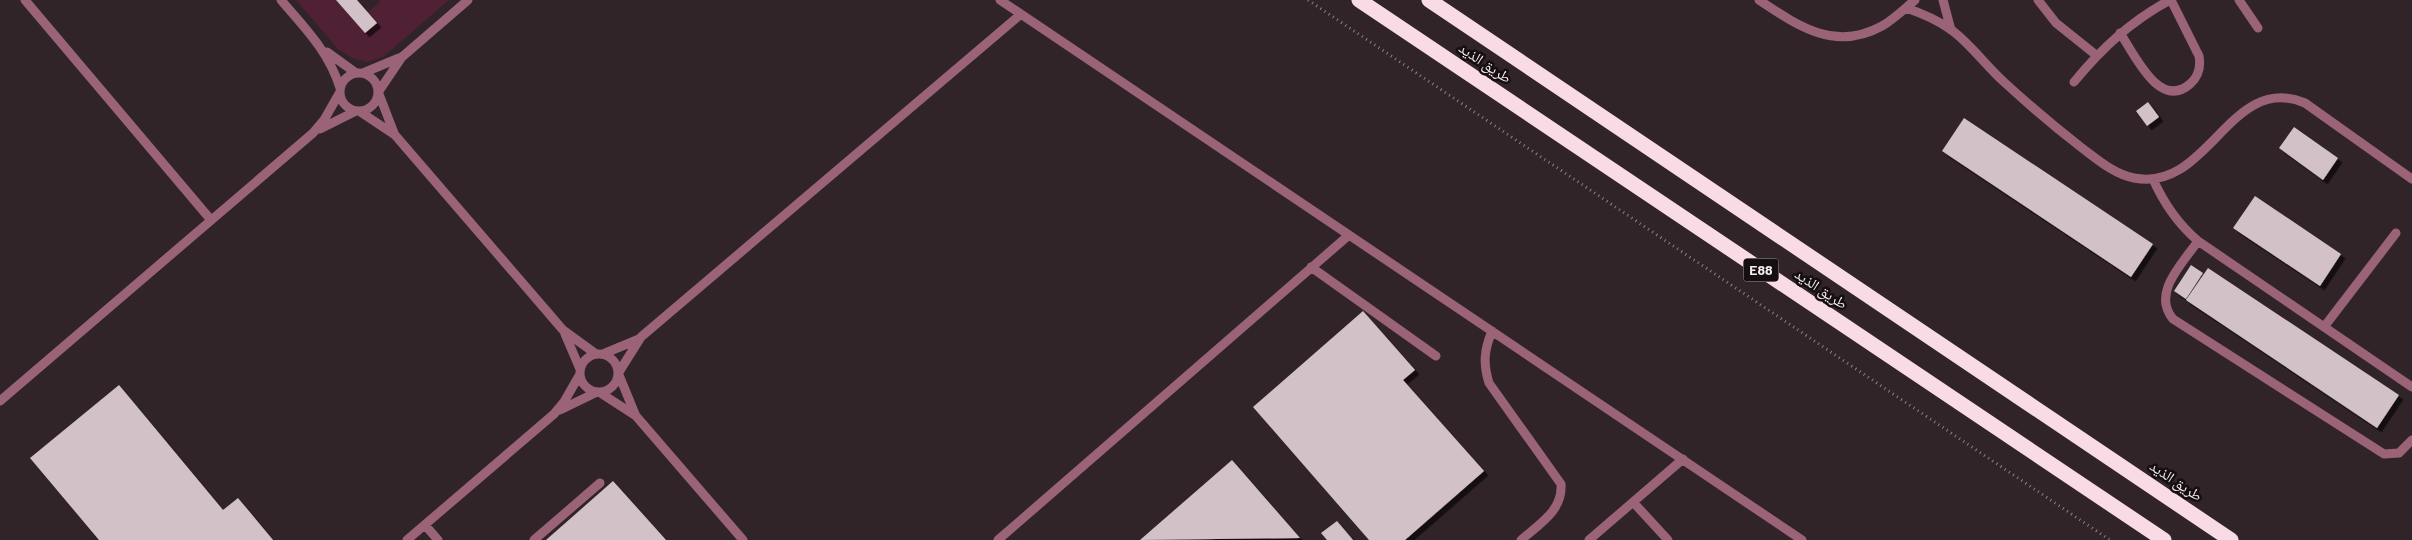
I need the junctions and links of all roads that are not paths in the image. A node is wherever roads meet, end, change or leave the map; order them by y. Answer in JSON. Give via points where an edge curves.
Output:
{"nodes":[{"id":1,"x":25,"y":0,"type":"edge"},
{"id":2,"x":281,"y":0,"type":"edge"},
{"id":3,"x":468,"y":0,"type":"edge"},
{"id":4,"x":1000,"y":0,"type":"edge"},
{"id":5,"x":1359,"y":0,"type":"edge"},
{"id":6,"x":1429,"y":0,"type":"edge"},
{"id":7,"x":1759,"y":0,"type":"edge"},
{"id":8,"x":1915,"y":0,"type":"edge"},
{"id":9,"x":1943,"y":0,"type":"edge"},
{"id":10,"x":2038,"y":0,"type":"edge"},
{"id":11,"x":2170,"y":0,"type":"edge"},
{"id":12,"x":2239,"y":0,"type":"edge"},
{"id":13,"x":1906,"y":8,"type":"junction"},
{"id":14,"x":1021,"y":14,"type":"junction"},
{"id":15,"x":2258,"y":28,"type":"dead end"},
{"id":16,"x":1951,"y":30,"type":"junction"},
{"id":17,"x":2120,"y":33,"type":"junction"},
{"id":18,"x":323,"y":49,"type":"junction"},
{"id":19,"x":2096,"y":55,"type":"junction"},
{"id":20,"x":402,"y":57,"type":"junction"},
{"id":21,"x":360,"y":73,"type":"junction"},
{"id":22,"x":2074,"y":82,"type":"dead end"},
{"id":23,"x":340,"y":90,"type":"junction"},
{"id":24,"x":379,"y":92,"type":"junction"},
{"id":25,"x":358,"y":111,"type":"junction"},
{"id":26,"x":313,"y":133,"type":"junction"},
{"id":27,"x":396,"y":135,"type":"junction"},
{"id":28,"x":2154,"y":179,"type":"junction"},
{"id":29,"x":2412,"y":179,"type":"edge"},
{"id":30,"x":211,"y":220,"type":"junction"},
{"id":31,"x":2396,"y":233,"type":"dead end"},
{"id":32,"x":1349,"y":235,"type":"junction"},
{"id":33,"x":2198,"y":241,"type":"junction"},
{"id":34,"x":1311,"y":267,"type":"junction"},
{"id":35,"x":2324,"y":327,"type":"junction"},
{"id":36,"x":563,"y":330,"type":"junction"},
{"id":37,"x":1492,"y":331,"type":"junction"},
{"id":38,"x":641,"y":337,"type":"junction"},
{"id":39,"x":600,"y":354,"type":"junction"},
{"id":40,"x":1436,"y":356,"type":"dead end"},
{"id":41,"x":580,"y":372,"type":"junction"},
{"id":42,"x":619,"y":373,"type":"junction"},
{"id":43,"x":2412,"y":387,"type":"edge"},
{"id":44,"x":598,"y":392,"type":"junction"},
{"id":45,"x":0,"y":401,"type":"edge"},
{"id":46,"x":554,"y":414,"type":"junction"},
{"id":47,"x":636,"y":416,"type":"junction"},
{"id":48,"x":2412,"y":440,"type":"edge"},
{"id":49,"x":1683,"y":459,"type":"junction"},
{"id":50,"x":600,"y":483,"type":"dead end"},
{"id":51,"x":1633,"y":502,"type":"junction"},
{"id":52,"x":425,"y":525,"type":"junction"},
{"id":53,"x":408,"y":540,"type":"edge"},
{"id":54,"x":438,"y":540,"type":"edge"},
{"id":55,"x":534,"y":540,"type":"edge"},
{"id":56,"x":743,"y":540,"type":"edge"},
{"id":57,"x":998,"y":540,"type":"edge"},
{"id":58,"x":1521,"y":540,"type":"edge"},
{"id":59,"x":1588,"y":540,"type":"edge"},
{"id":60,"x":1668,"y":540,"type":"edge"},
{"id":61,"x":1802,"y":540,"type":"edge"},
{"id":62,"x":2164,"y":540,"type":"edge"},
{"id":63,"x":2231,"y":540,"type":"edge"}],
"edges":[{"from":1,"to":30,"type":"lane"},
{"from":2,"to":18,"type":"lane"},
{"from":3,"to":20,"type":"lane"},
{"from":4,"to":14,"type":"lane"},
{"from":5,"to":62,"type":"highway","name":"طريق الذيد","number":"E88"},
{"from":6,"to":63,"type":"highway","name":"طريق الذيد","number":"E88"},
{"from":7,"to":13,"type":"lane","via":[[1798,26],[1833,36],[1869,32]]},
{"from":8,"to":13,"type":"lane"},
{"from":9,"to":16,"type":"lane"},
{"from":10,"to":19,"type":"lane","via":[[2056,23]]},
{"from":11,"to":17,"type":"lane"},
{"from":11,"to":17,"type":"lane","via":[[2196,48],[2200,63],[2197,77],[2187,87],[2166,90],[2154,82]]},
{"from":12,"to":15,"type":"lane"},
{"from":13,"to":16,"type":"lane"},
{"from":14,"to":32,"type":"lane"},
{"from":14,"to":38,"type":"lane"},
{"from":16,"to":28,"type":"lane","via":[[2032,108],[2107,166],[2124,176]]},
{"from":17,"to":19,"type":"lane"},
{"from":18,"to":21,"type":"lane"},
{"from":18,"to":23,"type":"lane"},
{"from":19,"to":22,"type":"lane"},
{"from":20,"to":21,"type":"lane"},
{"from":20,"to":24,"type":"lane"},
{"from":21,"to":23,"type":"lane","via":[[346,78]]},
{"from":21,"to":24,"type":"lane","via":[[374,79]]},
{"from":23,"to":25,"type":"lane","via":[[345,105]]},
{"from":23,"to":26,"type":"lane"},
{"from":24,"to":25,"type":"lane","via":[[370,108]]},
{"from":24,"to":27,"type":"lane"},
{"from":25,"to":26,"type":"lane"},
{"from":25,"to":27,"type":"lane"},
{"from":26,"to":30,"type":"lane"},
{"from":27,"to":36,"type":"lane"},
{"from":28,"to":29,"type":"lane","via":[[2185,167],[2250,106],[2267,98],[2287,97],[2305,103]]},
{"from":28,"to":33,"type":"lane","via":[[2166,207]]},
{"from":30,"to":45,"type":"lane"},
{"from":31,"to":35,"type":"lane"},
{"from":32,"to":34,"type":"lane"},
{"from":32,"to":37,"type":"lane"},
{"from":33,"to":35,"type":"lane"},
{"from":33,"to":48,"type":"lane","via":[[2166,292],[2166,309],[2173,320],[2384,454],[2399,454]]},
{"from":34,"to":40,"type":"lane"},
{"from":34,"to":57,"type":"lane"},
{"from":35,"to":43,"type":"lane"},
{"from":36,"to":39,"type":"lane"},
{"from":36,"to":41,"type":"lane"},
{"from":37,"to":49,"type":"lane"},
{"from":37,"to":58,"type":"lane","via":[[1484,357],[1489,383],[1560,484],[1562,494],[1559,504]]},
{"from":38,"to":39,"type":"lane"},
{"from":38,"to":42,"type":"lane"},
{"from":39,"to":41,"type":"lane","via":[[586,359]]},
{"from":39,"to":42,"type":"lane","via":[[614,360]]},
{"from":41,"to":44,"type":"lane","via":[[585,386]]},
{"from":41,"to":46,"type":"lane"},
{"from":42,"to":44,"type":"lane","via":[[615,385],[605,392]]},
{"from":42,"to":47,"type":"lane"},
{"from":44,"to":46,"type":"lane"},
{"from":44,"to":47,"type":"lane"},
{"from":46,"to":52,"type":"lane"},
{"from":47,"to":56,"type":"lane"},
{"from":49,"to":51,"type":"lane"},
{"from":49,"to":61,"type":"lane"},
{"from":50,"to":55,"type":"lane"},
{"from":51,"to":59,"type":"lane"},
{"from":51,"to":60,"type":"lane"},
{"from":52,"to":53,"type":"lane"},
{"from":52,"to":54,"type":"lane"}]}
